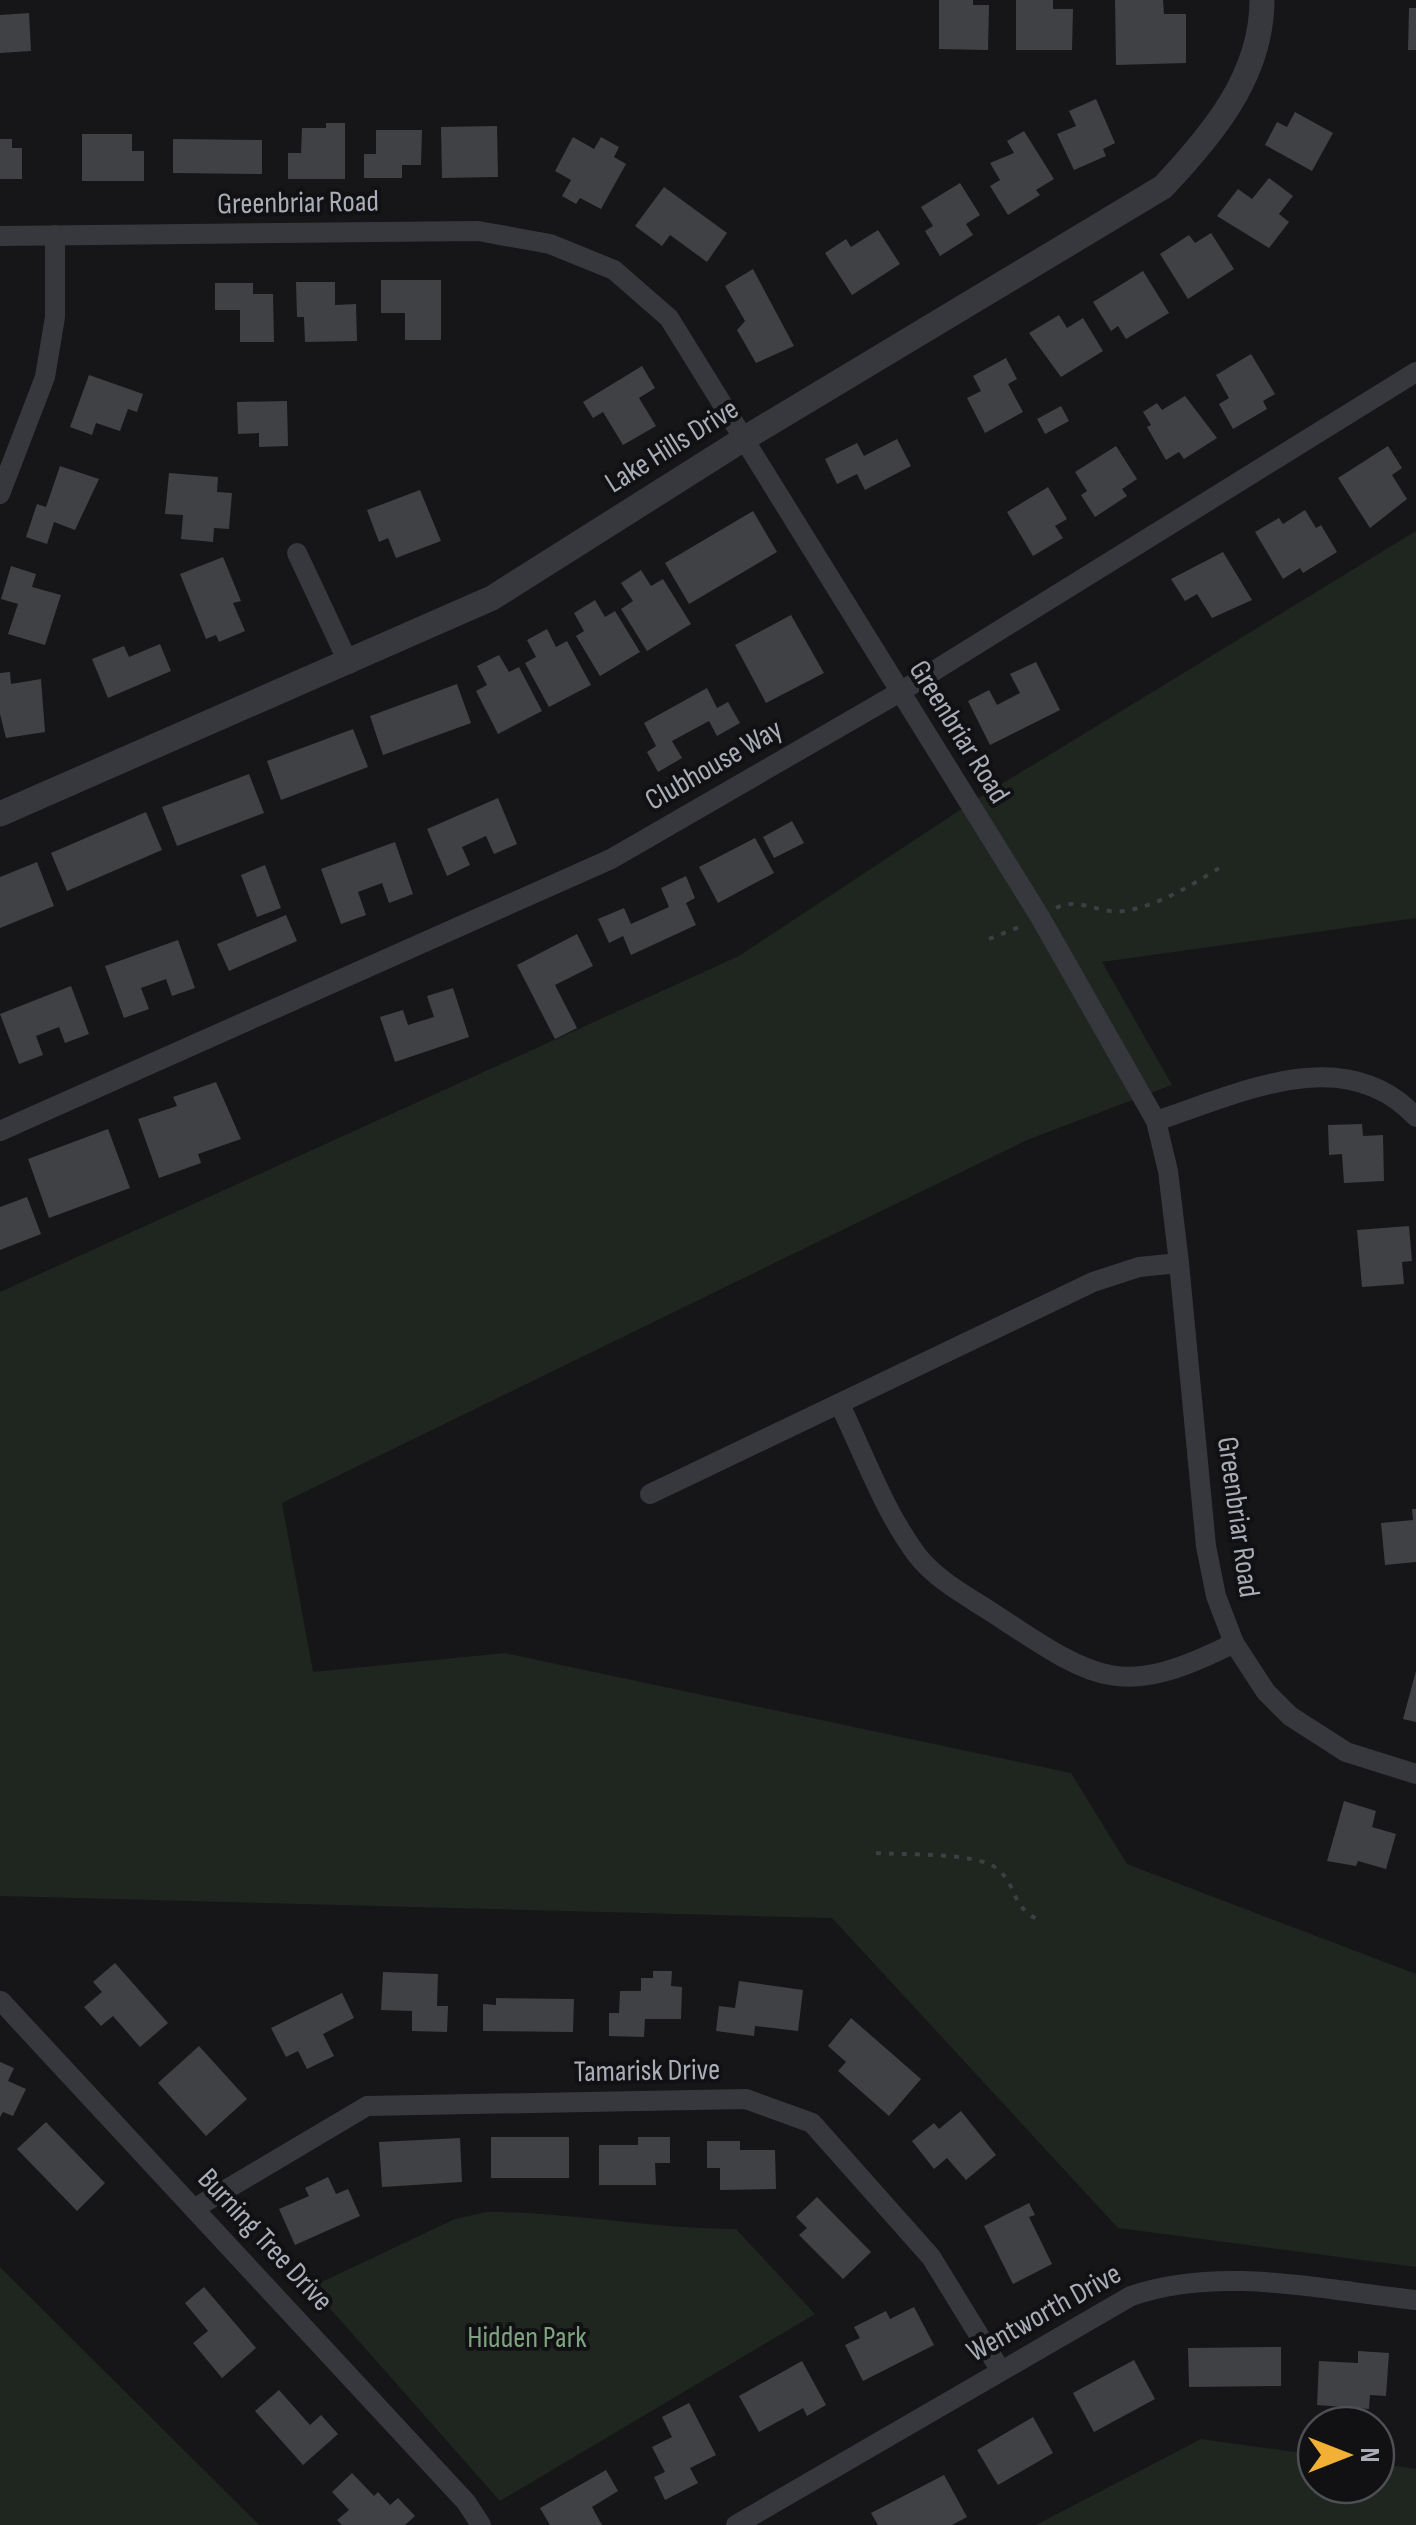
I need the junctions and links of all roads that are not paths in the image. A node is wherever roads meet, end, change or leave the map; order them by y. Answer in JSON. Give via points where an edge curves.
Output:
{"nodes":[{"id":1,"x":1262,"y":0,"type":"edge"},
{"id":2,"x":55,"y":235,"type":"junction"},
{"id":3,"x":0,"y":236,"type":"edge"},
{"id":4,"x":1416,"y":372,"type":"edge"},
{"id":5,"x":742,"y":440,"type":"junction"},
{"id":6,"x":0,"y":494,"type":"edge"},
{"id":7,"x":297,"y":553,"type":"dead end"},
{"id":8,"x":349,"y":664,"type":"junction"},
{"id":9,"x":900,"y":692,"type":"junction"},
{"id":10,"x":0,"y":814,"type":"edge"},
{"id":11,"x":1416,"y":1118,"type":"edge"},
{"id":12,"x":1156,"y":1121,"type":"junction"},
{"id":13,"x":0,"y":1131,"type":"edge"},
{"id":14,"x":1179,"y":1263,"type":"junction"},
{"id":15,"x":840,"y":1404,"type":"junction"},
{"id":16,"x":650,"y":1494,"type":"dead end"},
{"id":17,"x":1234,"y":1642,"type":"junction"},
{"id":18,"x":1416,"y":1774,"type":"edge"},
{"id":19,"x":1,"y":2000,"type":"edge"},
{"id":20,"x":195,"y":2208,"type":"junction"},
{"id":21,"x":1416,"y":2300,"type":"edge"},
{"id":22,"x":1001,"y":2371,"type":"junction"},
{"id":23,"x":481,"y":2525,"type":"edge"},
{"id":24,"x":736,"y":2525,"type":"edge"}],
"edges":[{"from":1,"to":5,"type":"street","name":"Lake Hills Drive","via":[[1245,79],[1210,138],[1163,187]]},
{"from":2,"to":3,"type":"street","name":"Greenbriar Road"},
{"from":2,"to":5,"type":"street","name":"Greenbriar Road","via":[[478,230],[550,244],[614,270],[669,318]]},
{"from":2,"to":6,"type":"street","via":[[56,317],[46,377]]},
{"from":4,"to":9,"type":"street","name":"Clubhouse Way"},
{"from":5,"to":8,"type":"street","name":"Lake Hills Drive","via":[[492,598]]},
{"from":5,"to":9,"type":"street","name":"Greenbriar Road"},
{"from":7,"to":8,"type":"street"},
{"from":8,"to":10,"type":"street","name":"Lake Hills Drive"},
{"from":9,"to":12,"type":"street","name":"Greenbriar Road"},
{"from":9,"to":13,"type":"street","name":"Clubhouse Way","via":[[611,859]]},
{"from":11,"to":12,"type":"street","via":[[1367,1083],[1320,1075]]},
{"from":12,"to":14,"type":"street","name":"Greenbriar Road"},
{"from":14,"to":15,"type":"street","via":[[1093,1282]]},
{"from":14,"to":17,"type":"street","name":"Greenbriar Road","via":[[1206,1546]]},
{"from":15,"to":16,"type":"street"},
{"from":15,"to":17,"type":"street","via":[[920,1559],[1059,1656],[1092,1672],[1141,1678],[1172,1672]]},
{"from":17,"to":18,"type":"street","name":"Greenbriar Road","via":[[1266,1692],[1303,1726],[1346,1752]]},
{"from":19,"to":20,"type":"street","name":"Burning Tree Drive"},
{"from":20,"to":22,"type":"street","name":"Tamarisk Drive","via":[[368,2106],[746,2099],[812,2124],[932,2256]]},
{"from":20,"to":23,"type":"street","name":"Burning Tree Drive"},
{"from":21,"to":22,"type":"street","name":"Wentworth Drive","via":[[1212,2278],[1163,2285],[1131,2296]]},
{"from":22,"to":24,"type":"street","name":"Wentworth Drive"}]}
